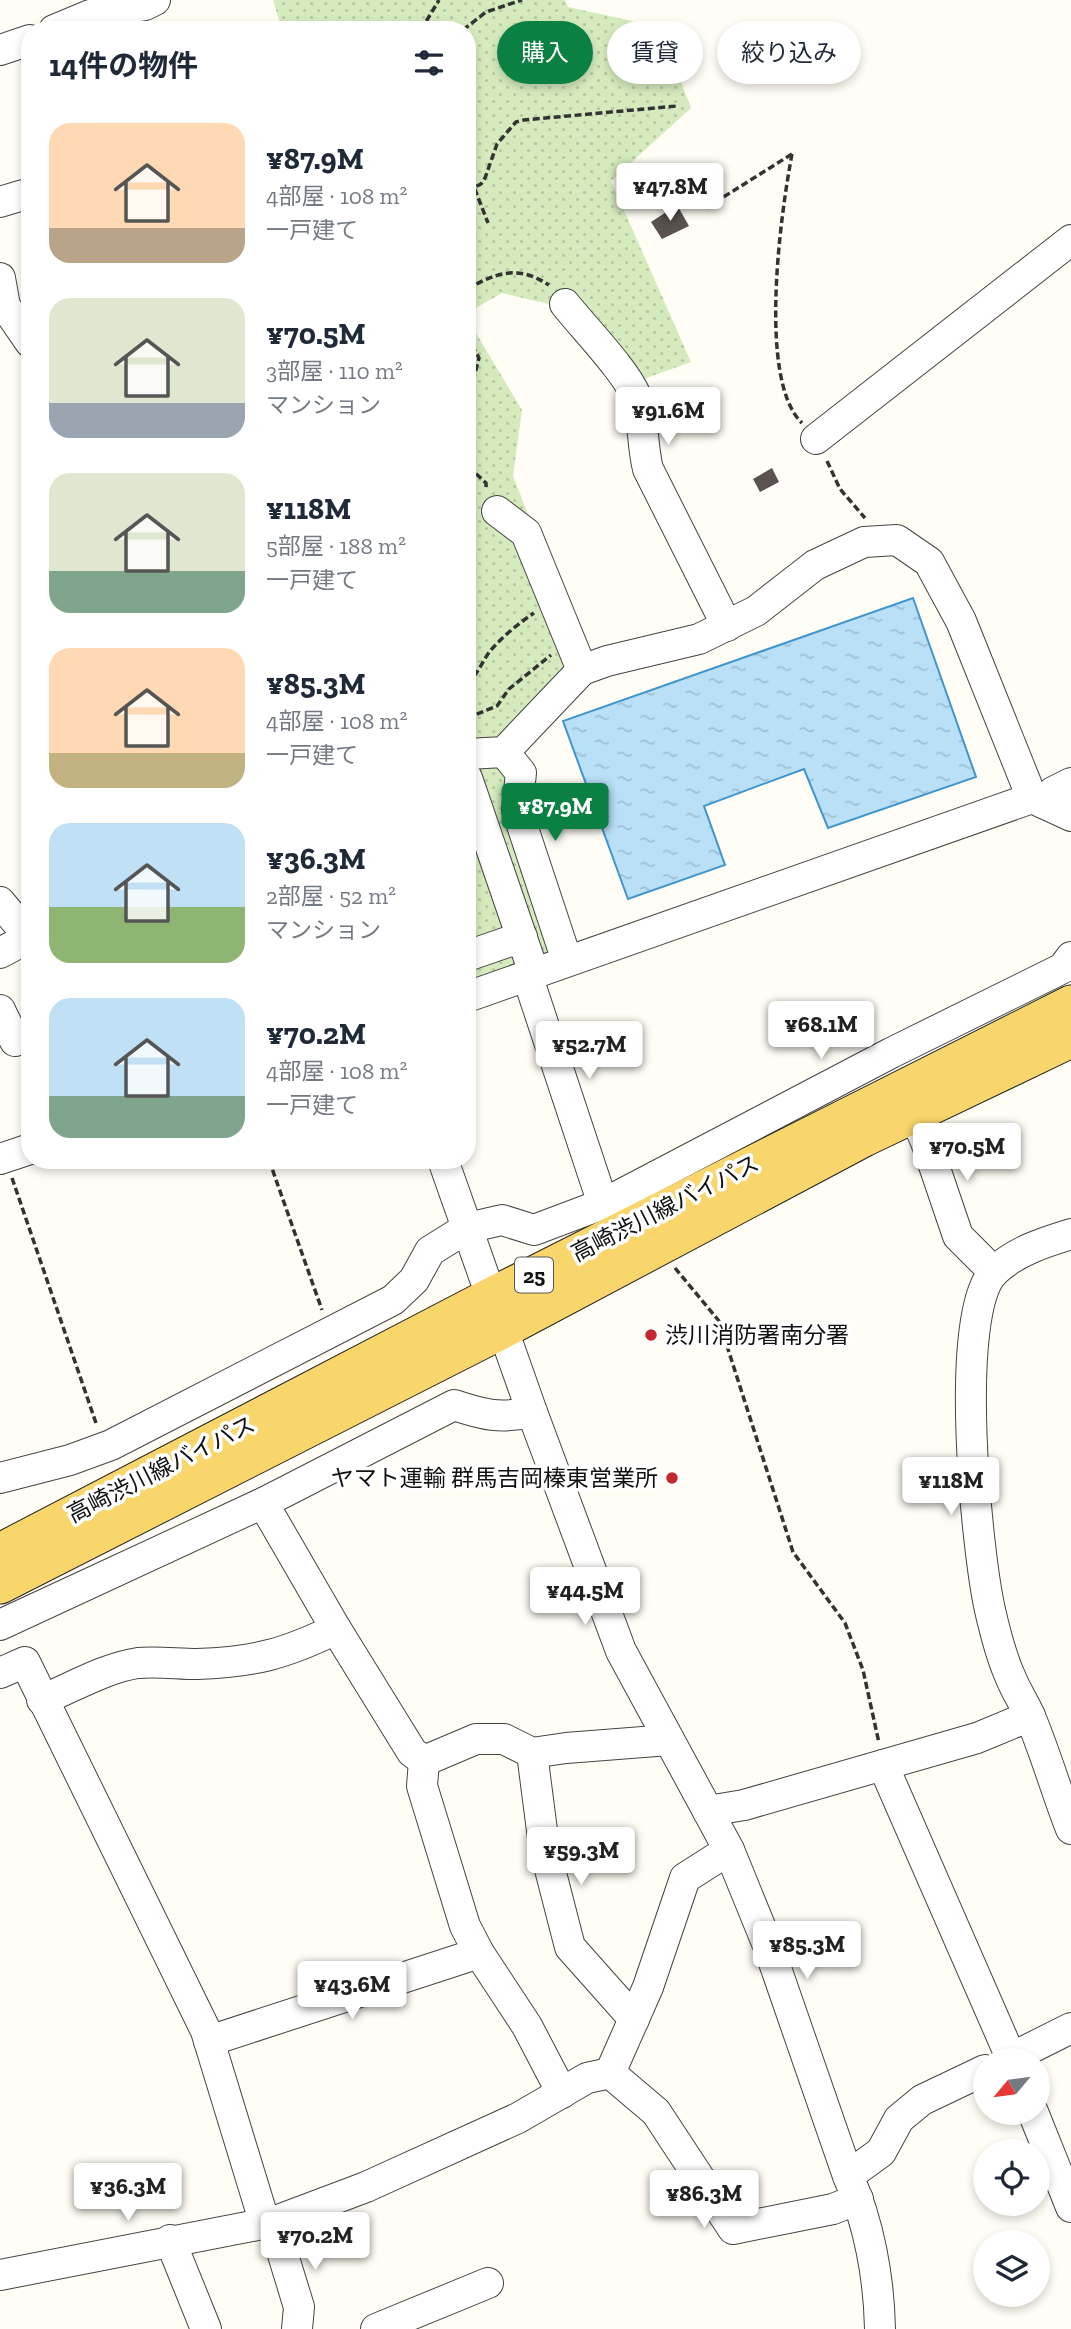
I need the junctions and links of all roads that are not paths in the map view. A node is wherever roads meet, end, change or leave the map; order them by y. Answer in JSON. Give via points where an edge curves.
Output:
{"nodes":[{"id":1,"x":148,"y":12,"type":"edge"},
{"id":2,"x":76,"y":21,"type":"edge"},
{"id":3,"x":21,"y":43,"type":"edge"},
{"id":4,"x":0,"y":50,"type":"edge"},
{"id":5,"x":21,"y":196,"type":"edge"},
{"id":6,"x":0,"y":202,"type":"edge"},
{"id":7,"x":1071,"y":240,"type":"edge"},
{"id":8,"x":0,"y":278,"type":"edge"},
{"id":9,"x":565,"y":304,"type":"road end"},
{"id":10,"x":21,"y":329,"type":"edge"},
{"id":11,"x":816,"y":439,"type":"road end"},
{"id":12,"x":492,"y":502,"type":"road end"},
{"id":13,"x":726,"y":626,"type":"junction"},
{"id":14,"x":576,"y":657,"type":"junction"},
{"id":15,"x":504,"y":752,"type":"junction"},
{"id":16,"x":476,"y":754,"type":"edge"},
{"id":17,"x":1071,"y":783,"type":"edge"},
{"id":18,"x":1038,"y":800,"type":"junction"},
{"id":19,"x":476,"y":804,"type":"edge"},
{"id":20,"x":1071,"y":816,"type":"edge"},
{"id":21,"x":0,"y":902,"type":"edge"},
{"id":22,"x":21,"y":927,"type":"edge"},
{"id":23,"x":522,"y":937,"type":"junction"},
{"id":24,"x":21,"y":942,"type":"edge"},
{"id":25,"x":0,"y":953,"type":"edge"},
{"id":26,"x":476,"y":953,"type":"edge"},
{"id":27,"x":1071,"y":957,"type":"edge"},
{"id":28,"x":567,"y":961,"type":"junction"},
{"id":29,"x":531,"y":974,"type":"junction"},
{"id":30,"x":476,"y":994,"type":"edge"},
{"id":31,"x":1071,"y":1004,"type":"edge"},
{"id":32,"x":0,"y":1010,"type":"edge"},
{"id":33,"x":1071,"y":1039,"type":"edge"},
{"id":34,"x":15,"y":1041,"type":"dead end"},
{"id":35,"x":914,"y":1114,"type":"junction"},
{"id":36,"x":446,"y":1169,"type":"edge"},
{"id":37,"x":603,"y":1203,"type":"junction"},
{"id":38,"x":467,"y":1228,"type":"junction"},
{"id":39,"x":1071,"y":1234,"type":"edge"},
{"id":40,"x":993,"y":1272,"type":"junction"},
{"id":41,"x":496,"y":1314,"type":"junction"},
{"id":42,"x":531,"y":1412,"type":"junction"},
{"id":43,"x":0,"y":1478,"type":"edge"},
{"id":44,"x":263,"y":1503,"type":"junction"},
{"id":45,"x":0,"y":1552,"type":"edge"},
{"id":46,"x":0,"y":1585,"type":"edge"},
{"id":47,"x":0,"y":1625,"type":"edge"},
{"id":48,"x":336,"y":1629,"type":"junction"},
{"id":49,"x":0,"y":1674,"type":"edge"},
{"id":50,"x":42,"y":1700,"type":"junction"},
{"id":51,"x":1030,"y":1716,"type":"junction"},
{"id":52,"x":669,"y":1740,"type":"junction"},
{"id":53,"x":532,"y":1754,"type":"junction"},
{"id":54,"x":424,"y":1761,"type":"junction"},
{"id":55,"x":883,"y":1765,"type":"junction"},
{"id":56,"x":708,"y":1811,"type":"junction"},
{"id":57,"x":1071,"y":1829,"type":"edge"},
{"id":58,"x":729,"y":1850,"type":"junction"},
{"id":59,"x":479,"y":1953,"type":"junction"},
{"id":60,"x":634,"y":2019,"type":"junction"},
{"id":61,"x":1071,"y":2028,"type":"edge"},
{"id":62,"x":209,"y":2041,"type":"junction"},
{"id":63,"x":998,"y":2048,"type":"edge"},
{"id":64,"x":1032,"y":2048,"type":"edge"},
{"id":65,"x":610,"y":2073,"type":"junction"},
{"id":66,"x":973,"y":2076,"type":"edge"},
{"id":67,"x":562,"y":2093,"type":"junction"},
{"id":68,"x":1038,"y":2125,"type":"edge"},
{"id":69,"x":853,"y":2187,"type":"junction"},
{"id":70,"x":1071,"y":2207,"type":"edge"},
{"id":71,"x":269,"y":2223,"type":"junction"},
{"id":72,"x":170,"y":2241,"type":"junction"},
{"id":73,"x":0,"y":2275,"type":"edge"},
{"id":74,"x":488,"y":2283,"type":"dead end"},
{"id":75,"x":206,"y":2329,"type":"edge"},
{"id":76,"x":297,"y":2329,"type":"edge"},
{"id":77,"x":376,"y":2329,"type":"edge"},
{"id":78,"x":880,"y":2329,"type":"edge"}],
"edges":[{"from":1,"to":2,"type":"street","via":[[90,15]]},
{"from":3,"to":4,"type":"street"},
{"from":5,"to":6,"type":"street"},
{"from":7,"to":11,"type":"street"},
{"from":8,"to":10,"type":"street","via":[[5,306]]},
{"from":9,"to":13,"type":"street","via":[[628,382],[637,400],[648,469]]},
{"from":12,"to":14,"type":"street","via":[[526,533]]},
{"from":13,"to":14,"type":"street","via":[[699,639],[607,661]]},
{"from":13,"to":18,"type":"street","via":[[757,611],[815,565],[864,542],[895,540],[929,562],[961,621]]},
{"from":14,"to":15,"type":"street"},
{"from":15,"to":16,"type":"street"},
{"from":15,"to":28,"type":"street","via":[[521,773],[517,810]]},
{"from":17,"to":18,"type":"street"},
{"from":18,"to":20,"type":"street"},
{"from":18,"to":28,"type":"street"},
{"from":19,"to":23,"type":"street"},
{"from":21,"to":22,"type":"street"},
{"from":23,"to":26,"type":"street"},
{"from":23,"to":29,"type":"street"},
{"from":24,"to":25,"type":"street"},
{"from":27,"to":37,"type":"street","via":[[1063,968]]},
{"from":28,"to":29,"type":"street"},
{"from":29,"to":30,"type":"street"},
{"from":29,"to":37,"type":"street"},
{"from":31,"to":41,"type":"main road","name":"高崎渋川線バイパス","number":"25"},
{"from":32,"to":34,"type":"street"},
{"from":33,"to":35,"type":"main road","name":"高崎渋川線バイパス","number":"25"},
{"from":35,"to":40,"type":"street","via":[[958,1236]]},
{"from":35,"to":41,"type":"main road","name":"高崎渋川線バイパス","number":"25","via":[[658,1247]]},
{"from":36,"to":38,"type":"street"},
{"from":37,"to":38,"type":"street","via":[[534,1230],[502,1220]]},
{"from":38,"to":41,"type":"street"},
{"from":38,"to":43,"type":"street","via":[[430,1251],[414,1280],[393,1300],[104,1448]]},
{"from":39,"to":40,"type":"street","via":[[1035,1245]]},
{"from":40,"to":51,"type":"street","via":[[979,1303],[973,1352],[971,1437],[976,1517],[990,1610],[1009,1675]]},
{"from":41,"to":42,"type":"street"},
{"from":41,"to":45,"type":"main road","name":"高崎渋川線バイパス","number":"25"},
{"from":41,"to":46,"type":"main road","name":"高崎渋川線バイパス","number":"25"},
{"from":42,"to":44,"type":"street","via":[[489,1416],[454,1405]]},
{"from":42,"to":52,"type":"street","via":[[621,1651]]},
{"from":44,"to":47,"type":"street"},
{"from":44,"to":48,"type":"street"},
{"from":48,"to":50,"type":"street","via":[[266,1658],[140,1663],[114,1669]]},
{"from":48,"to":54,"type":"street","via":[[412,1752]]},
{"from":49,"to":50,"type":"street","via":[[25,1662]]},
{"from":50,"to":62,"type":"street"},
{"from":51,"to":55,"type":"street","via":[[977,1738]]},
{"from":51,"to":57,"type":"street"},
{"from":52,"to":53,"type":"street"},
{"from":52,"to":56,"type":"street"},
{"from":53,"to":54,"type":"street","via":[[504,1739],[476,1739]]},
{"from":53,"to":60,"type":"street","via":[[544,1846],[570,1947]]},
{"from":54,"to":59,"type":"street","via":[[422,1786],[465,1926]]},
{"from":55,"to":56,"type":"street"},
{"from":55,"to":63,"type":"street"},
{"from":56,"to":58,"type":"street"},
{"from":58,"to":60,"type":"street","via":[[685,1878]]},
{"from":58,"to":69,"type":"street","via":[[769,1948]]},
{"from":59,"to":62,"type":"street"},
{"from":59,"to":67,"type":"street","via":[[527,2026]]},
{"from":60,"to":65,"type":"street"},
{"from":61,"to":64,"type":"street"},
{"from":62,"to":71,"type":"street"},
{"from":65,"to":67,"type":"street","via":[[587,2078]]},
{"from":65,"to":69,"type":"street","via":[[656,2112],[733,2228],[833,2209]]},
{"from":66,"to":69,"type":"street","via":[[922,2099],[899,2119]]},
{"from":67,"to":71,"type":"street","via":[[518,2118],[366,2187]]},
{"from":68,"to":70,"type":"street"},
{"from":69,"to":78,"type":"street","via":[[879,2297]]},
{"from":71,"to":72,"type":"street"},
{"from":71,"to":76,"type":"street","via":[[299,2307]]},
{"from":72,"to":73,"type":"street"},
{"from":72,"to":75,"type":"street"},
{"from":74,"to":77,"type":"street"}]}
